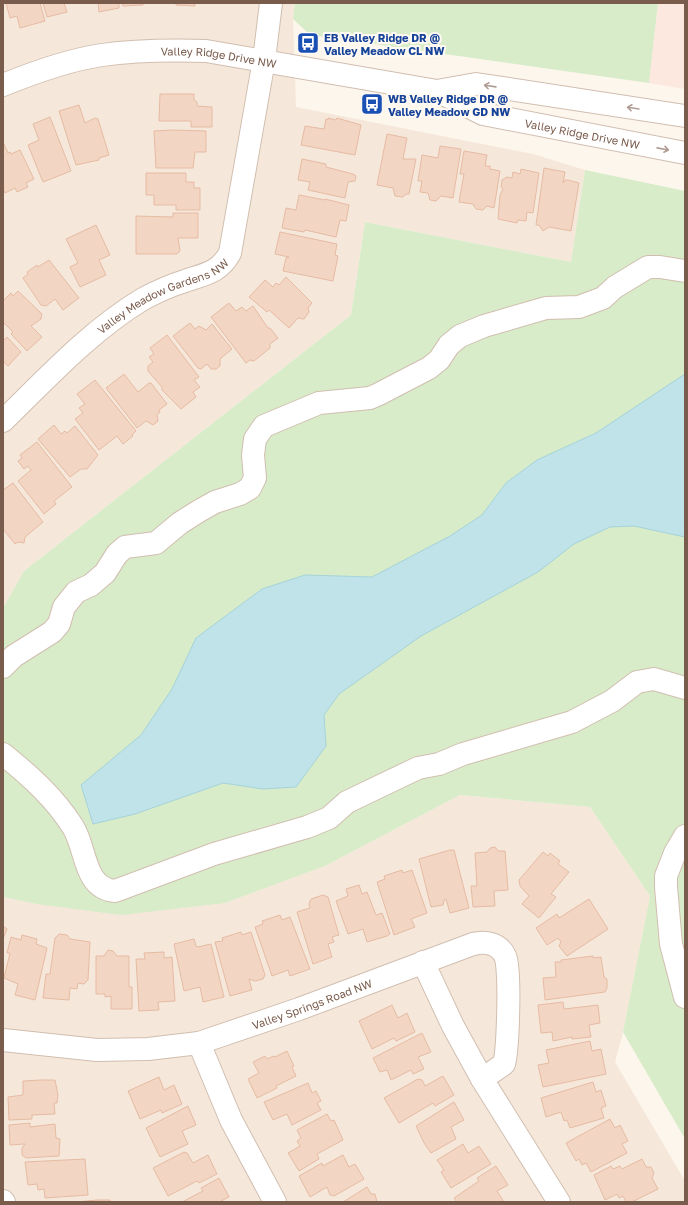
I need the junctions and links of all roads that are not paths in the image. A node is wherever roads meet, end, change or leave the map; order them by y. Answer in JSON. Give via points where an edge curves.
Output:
{"nodes":[{"id":1,"x":271,"y":3,"type":"edge"},
{"id":2,"x":264,"y":60,"type":"junction"},
{"id":3,"x":3,"y":85,"type":"edge"},
{"id":4,"x":437,"y":91,"type":"junction"},
{"id":5,"x":685,"y":116,"type":"edge"},
{"id":6,"x":685,"y":153,"type":"edge"},
{"id":7,"x":685,"y":271,"type":"edge"},
{"id":8,"x":3,"y":421,"type":"edge"},
{"id":9,"x":3,"y":667,"type":"edge"},
{"id":10,"x":685,"y":688,"type":"edge"},
{"id":11,"x":3,"y":754,"type":"edge"},
{"id":12,"x":685,"y":836,"type":"edge"},
{"id":13,"x":423,"y":962,"type":"junction"},
{"id":14,"x":685,"y":997,"type":"edge"},
{"id":15,"x":3,"y":1040,"type":"edge"},
{"id":16,"x":199,"y":1043,"type":"junction"},
{"id":17,"x":482,"y":1079,"type":"junction"},
{"id":18,"x":275,"y":1202,"type":"edge"},
{"id":19,"x":559,"y":1202,"type":"edge"}],
"edges":[{"from":1,"to":2,"type":"street","name":"Valley Meadow Gardens NW"},
{"from":2,"to":3,"type":"street","name":"Valley Ridge Drive NW","via":[[206,51],[170,50],[102,55],[57,66]]},
{"from":2,"to":4,"type":"street","name":"Valley Ridge Drive NW"},
{"from":2,"to":8,"type":"street","name":"Valley Meadow Gardens NW","via":[[230,253],[224,263],[202,277],[185,281],[145,298],[113,318]]},
{"from":5,"to":4,"type":"street","name":"Valley Ridge Drive NW","one_way":true,"via":[[476,84]]},
{"from":4,"to":6,"type":"street","name":"Valley Ridge Drive NW","one_way":true,"via":[[483,114]]},
{"from":7,"to":9,"type":"street","via":[[660,266],[648,267],[615,287],[603,298],[579,307],[546,308],[484,326],[460,336],[429,368],[379,394],[370,398],[319,403],[264,426],[255,439],[255,478],[250,488],[199,511],[156,543],[124,547],[105,572],[91,585],[76,592],[64,607],[59,624],[52,632],[14,656]]},
{"from":10,"to":11,"type":"street","via":[[654,678],[637,682],[612,701],[572,722],[463,754],[439,764],[418,768],[347,802],[329,818],[307,827],[214,854],[115,891],[105,890],[92,878],[74,827],[33,778]]},
{"from":12,"to":14,"type":"street","via":[[666,876],[671,944]]},
{"from":13,"to":16,"type":"street","name":"Valley Springs Road NW","via":[[299,1009]]},
{"from":13,"to":17,"type":"street","via":[[453,1026]]},
{"from":13,"to":17,"type":"street","name":"Valley Springs Road NW","via":[[480,942],[494,945],[505,956],[507,1054],[504,1064]]},
{"from":15,"to":16,"type":"street","name":"Valley Springs Road NW","via":[[97,1050],[148,1049]]},
{"from":16,"to":18,"type":"street","via":[[231,1120]]},
{"from":17,"to":19,"type":"street"}]}
